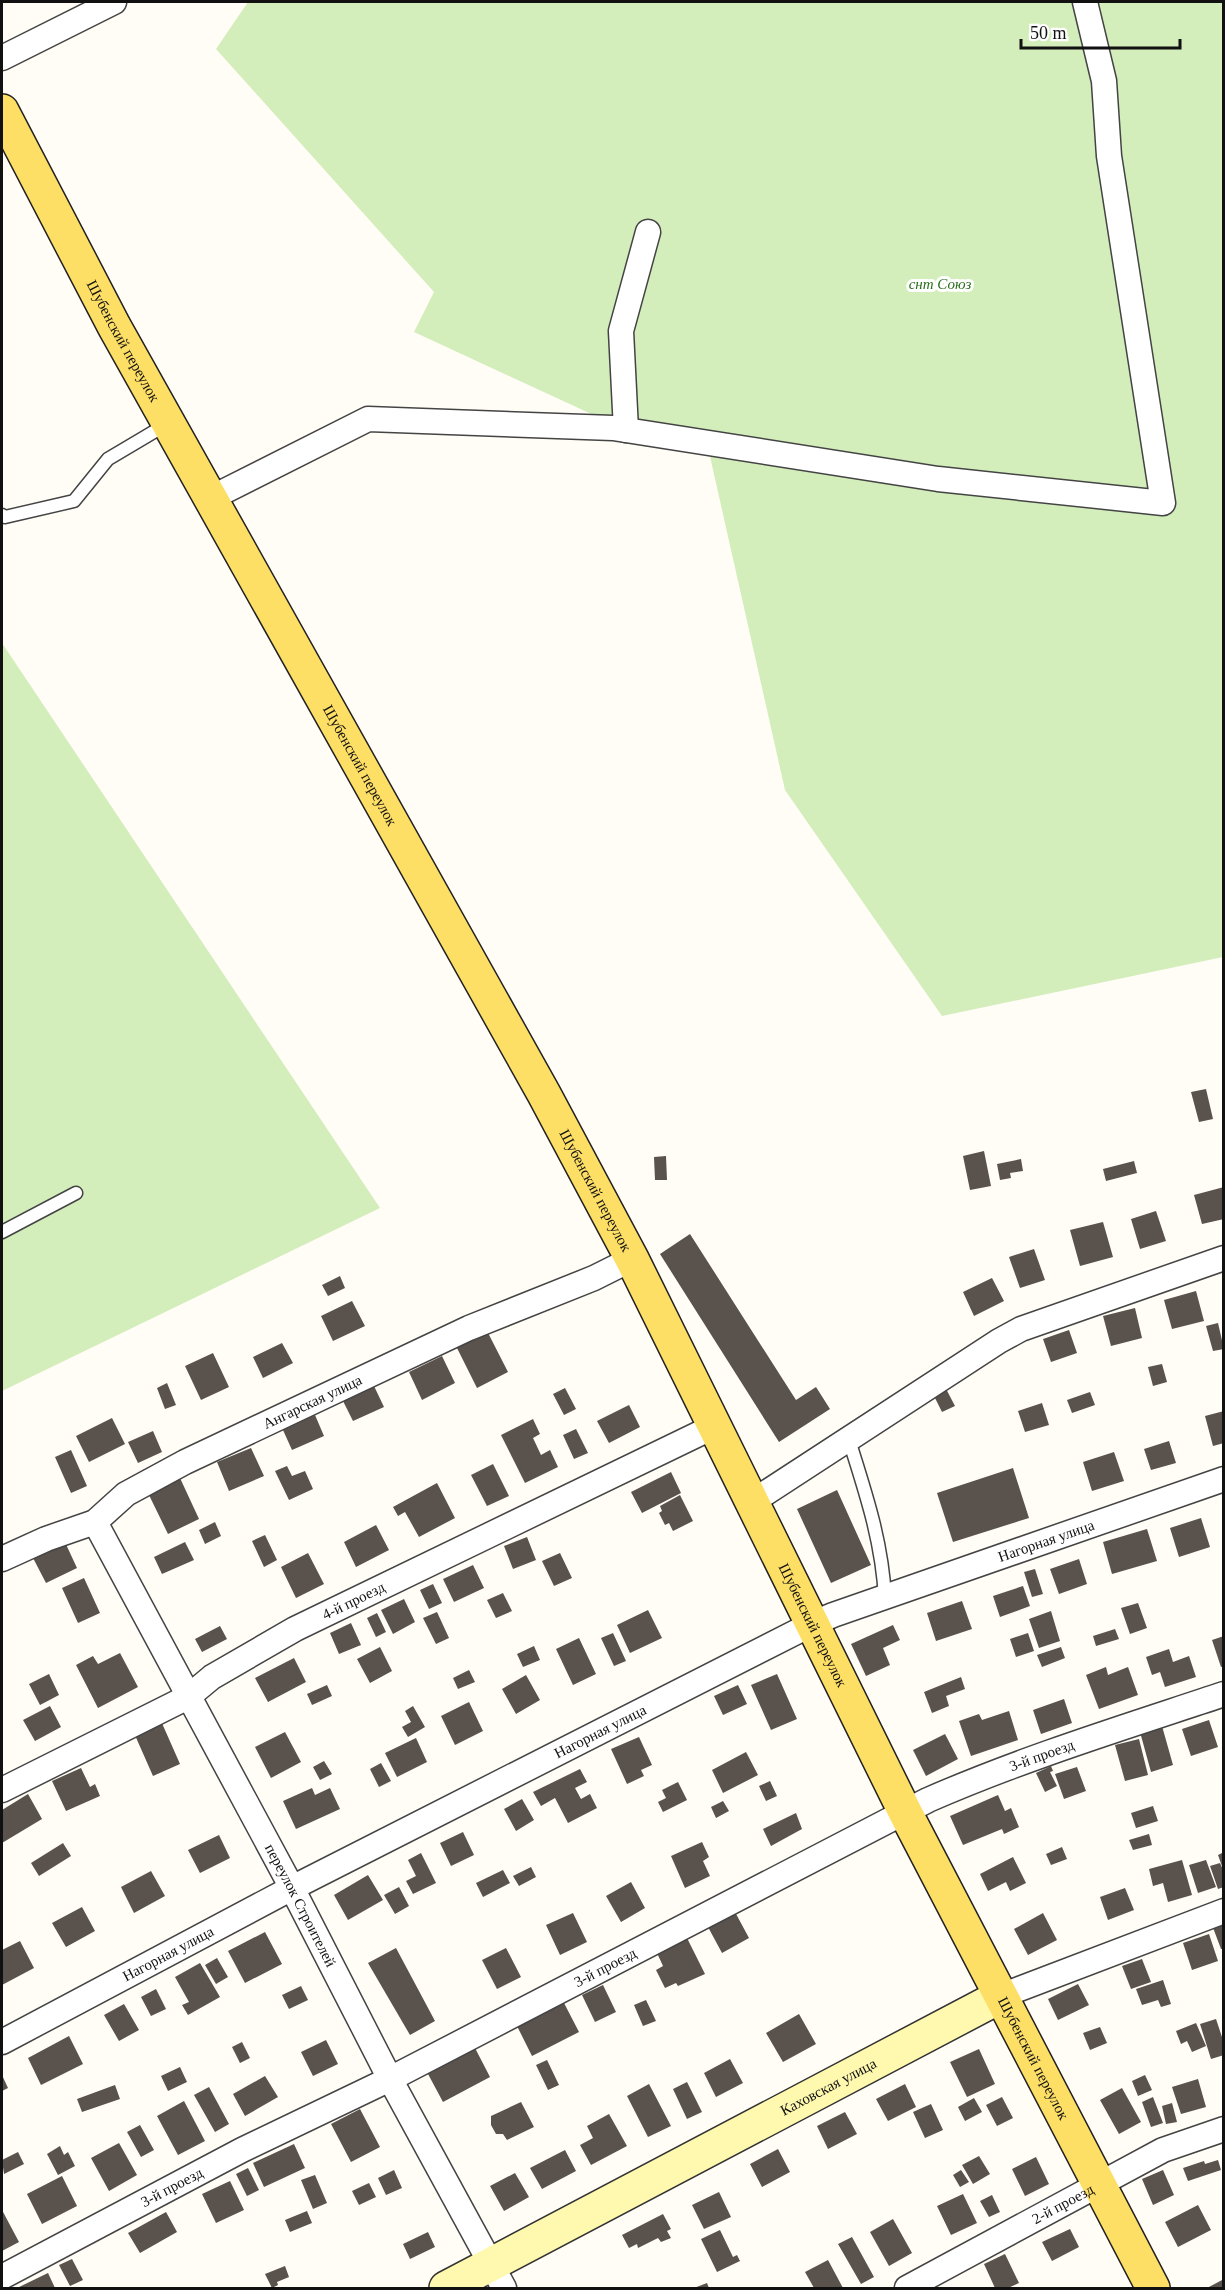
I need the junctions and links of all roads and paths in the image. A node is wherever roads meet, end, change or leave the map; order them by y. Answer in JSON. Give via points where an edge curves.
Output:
{"nodes":[{"id":1,"x":114,"y":2,"type":"edge"},
{"id":2,"x":1085,"y":2,"type":"edge"},
{"id":3,"x":2,"y":58,"type":"edge"},
{"id":4,"x":2,"y":111,"type":"edge"},
{"id":5,"x":648,"y":232,"type":"dead end"},
{"id":6,"x":168,"y":423,"type":"junction"},
{"id":7,"x":626,"y":430,"type":"junction"},
{"id":8,"x":212,"y":498,"type":"junction"},
{"id":9,"x":3,"y":517,"type":"edge"},
{"id":10,"x":76,"y":1193,"type":"dead end"},
{"id":11,"x":2,"y":1232,"type":"edge"},
{"id":12,"x":1224,"y":1258,"type":"edge"},
{"id":13,"x":632,"y":1259,"type":"junction"},
{"id":14,"x":715,"y":1426,"type":"junction"},
{"id":15,"x":849,"y":1440,"type":"junction"},
{"id":16,"x":1224,"y":1479,"type":"edge"},
{"id":17,"x":752,"y":1502,"type":"junction"},
{"id":18,"x":95,"y":1522,"type":"junction"},
{"id":19,"x":2,"y":1559,"type":"edge"},
{"id":20,"x":885,"y":1598,"type":"junction"},
{"id":21,"x":812,"y":1624,"type":"junction"},
{"id":22,"x":1224,"y":1694,"type":"edge"},
{"id":23,"x":188,"y":1697,"type":"junction"},
{"id":24,"x":2,"y":1790,"type":"edge"},
{"id":25,"x":905,"y":1812,"type":"junction"},
{"id":26,"x":292,"y":1888,"type":"junction"},
{"id":27,"x":1224,"y":1911,"type":"edge"},
{"id":28,"x":1001,"y":1996,"type":"junction"},
{"id":29,"x":2,"y":2042,"type":"edge"},
{"id":30,"x":390,"y":2079,"type":"junction"},
{"id":31,"x":1224,"y":2129,"type":"edge"},
{"id":32,"x":1100,"y":2185,"type":"junction"},
{"id":33,"x":498,"y":2276,"type":"edge"},
{"id":34,"x":2,"y":2277,"type":"edge"},
{"id":35,"x":446,"y":2289,"type":"edge"},
{"id":36,"x":907,"y":2289,"type":"edge"},
{"id":37,"x":1153,"y":2289,"type":"edge"}],
"edges":[{"from":1,"to":3,"type":"street"},
{"from":2,"to":7,"type":"street","via":[[1104,81],[1108,156],[1163,503],[938,479]]},
{"from":4,"to":6,"type":"main road","name":"Шубенский переулок"},
{"from":5,"to":7,"type":"street","via":[[621,331]]},
{"from":6,"to":8,"type":"main road","name":"Шубенский переулок"},
{"from":6,"to":9,"type":"lane","via":[[108,459],[74,501]]},
{"from":7,"to":8,"type":"street","via":[[368,419]]},
{"from":8,"to":13,"type":"main road","name":"Шубенский переулок"},
{"from":10,"to":11,"type":"lane"},
{"from":12,"to":15,"type":"street","via":[[1021,1329]]},
{"from":13,"to":14,"type":"main road","name":"Шубенский переулок"},
{"from":13,"to":18,"type":"street","name":"Ангарская улица","via":[[469,1328],[185,1462],[126,1494]]},
{"from":14,"to":17,"type":"main road","name":"Шубенский переулок"},
{"from":14,"to":23,"type":"street","name":"4-й проезд","via":[[295,1629],[212,1677]]},
{"from":15,"to":17,"type":"street"},
{"from":15,"to":20,"type":"lane","via":[[883,1562]]},
{"from":16,"to":20,"type":"street","name":"Нагорная улица"},
{"from":17,"to":21,"type":"main road","name":"Шубенский переулок"},
{"from":18,"to":19,"type":"street","name":"Ангарская улица"},
{"from":18,"to":23,"type":"street","name":"переулок Строителей"},
{"from":20,"to":21,"type":"street","name":"Нагорная улица"},
{"from":21,"to":25,"type":"main road","name":"Шубенский переулок"},
{"from":21,"to":26,"type":"street","name":"Нагорная улица"},
{"from":22,"to":25,"type":"street","name":"3-й проезд","via":[[961,1786]]},
{"from":23,"to":24,"type":"street","name":"4-й проезд"},
{"from":23,"to":26,"type":"street","name":"переулок Строителей"},
{"from":25,"to":28,"type":"main road","name":"Шубенский переулок"},
{"from":25,"to":30,"type":"street","name":"3-й проезд"},
{"from":26,"to":29,"type":"street","name":"Нагорная улица"},
{"from":26,"to":30,"type":"street","name":"переулок Строителей"},
{"from":27,"to":28,"type":"street","name":"Каховская улица"},
{"from":28,"to":32,"type":"main road","name":"Шубенский переулок"},
{"from":28,"to":33,"type":"main road","name":"Каховская улица"},
{"from":30,"to":33,"type":"street","name":"переулок Строителей"},
{"from":30,"to":34,"type":"street","name":"3-й проезд","via":[[242,2150]]},
{"from":31,"to":32,"type":"street","name":"2-й проезд","via":[[1163,2150]]},
{"from":32,"to":36,"type":"street","name":"2-й проезд"},
{"from":32,"to":37,"type":"main road","name":"Шубенский переулок"},
{"from":33,"to":35,"type":"main road","name":"Каховская улица"}]}
